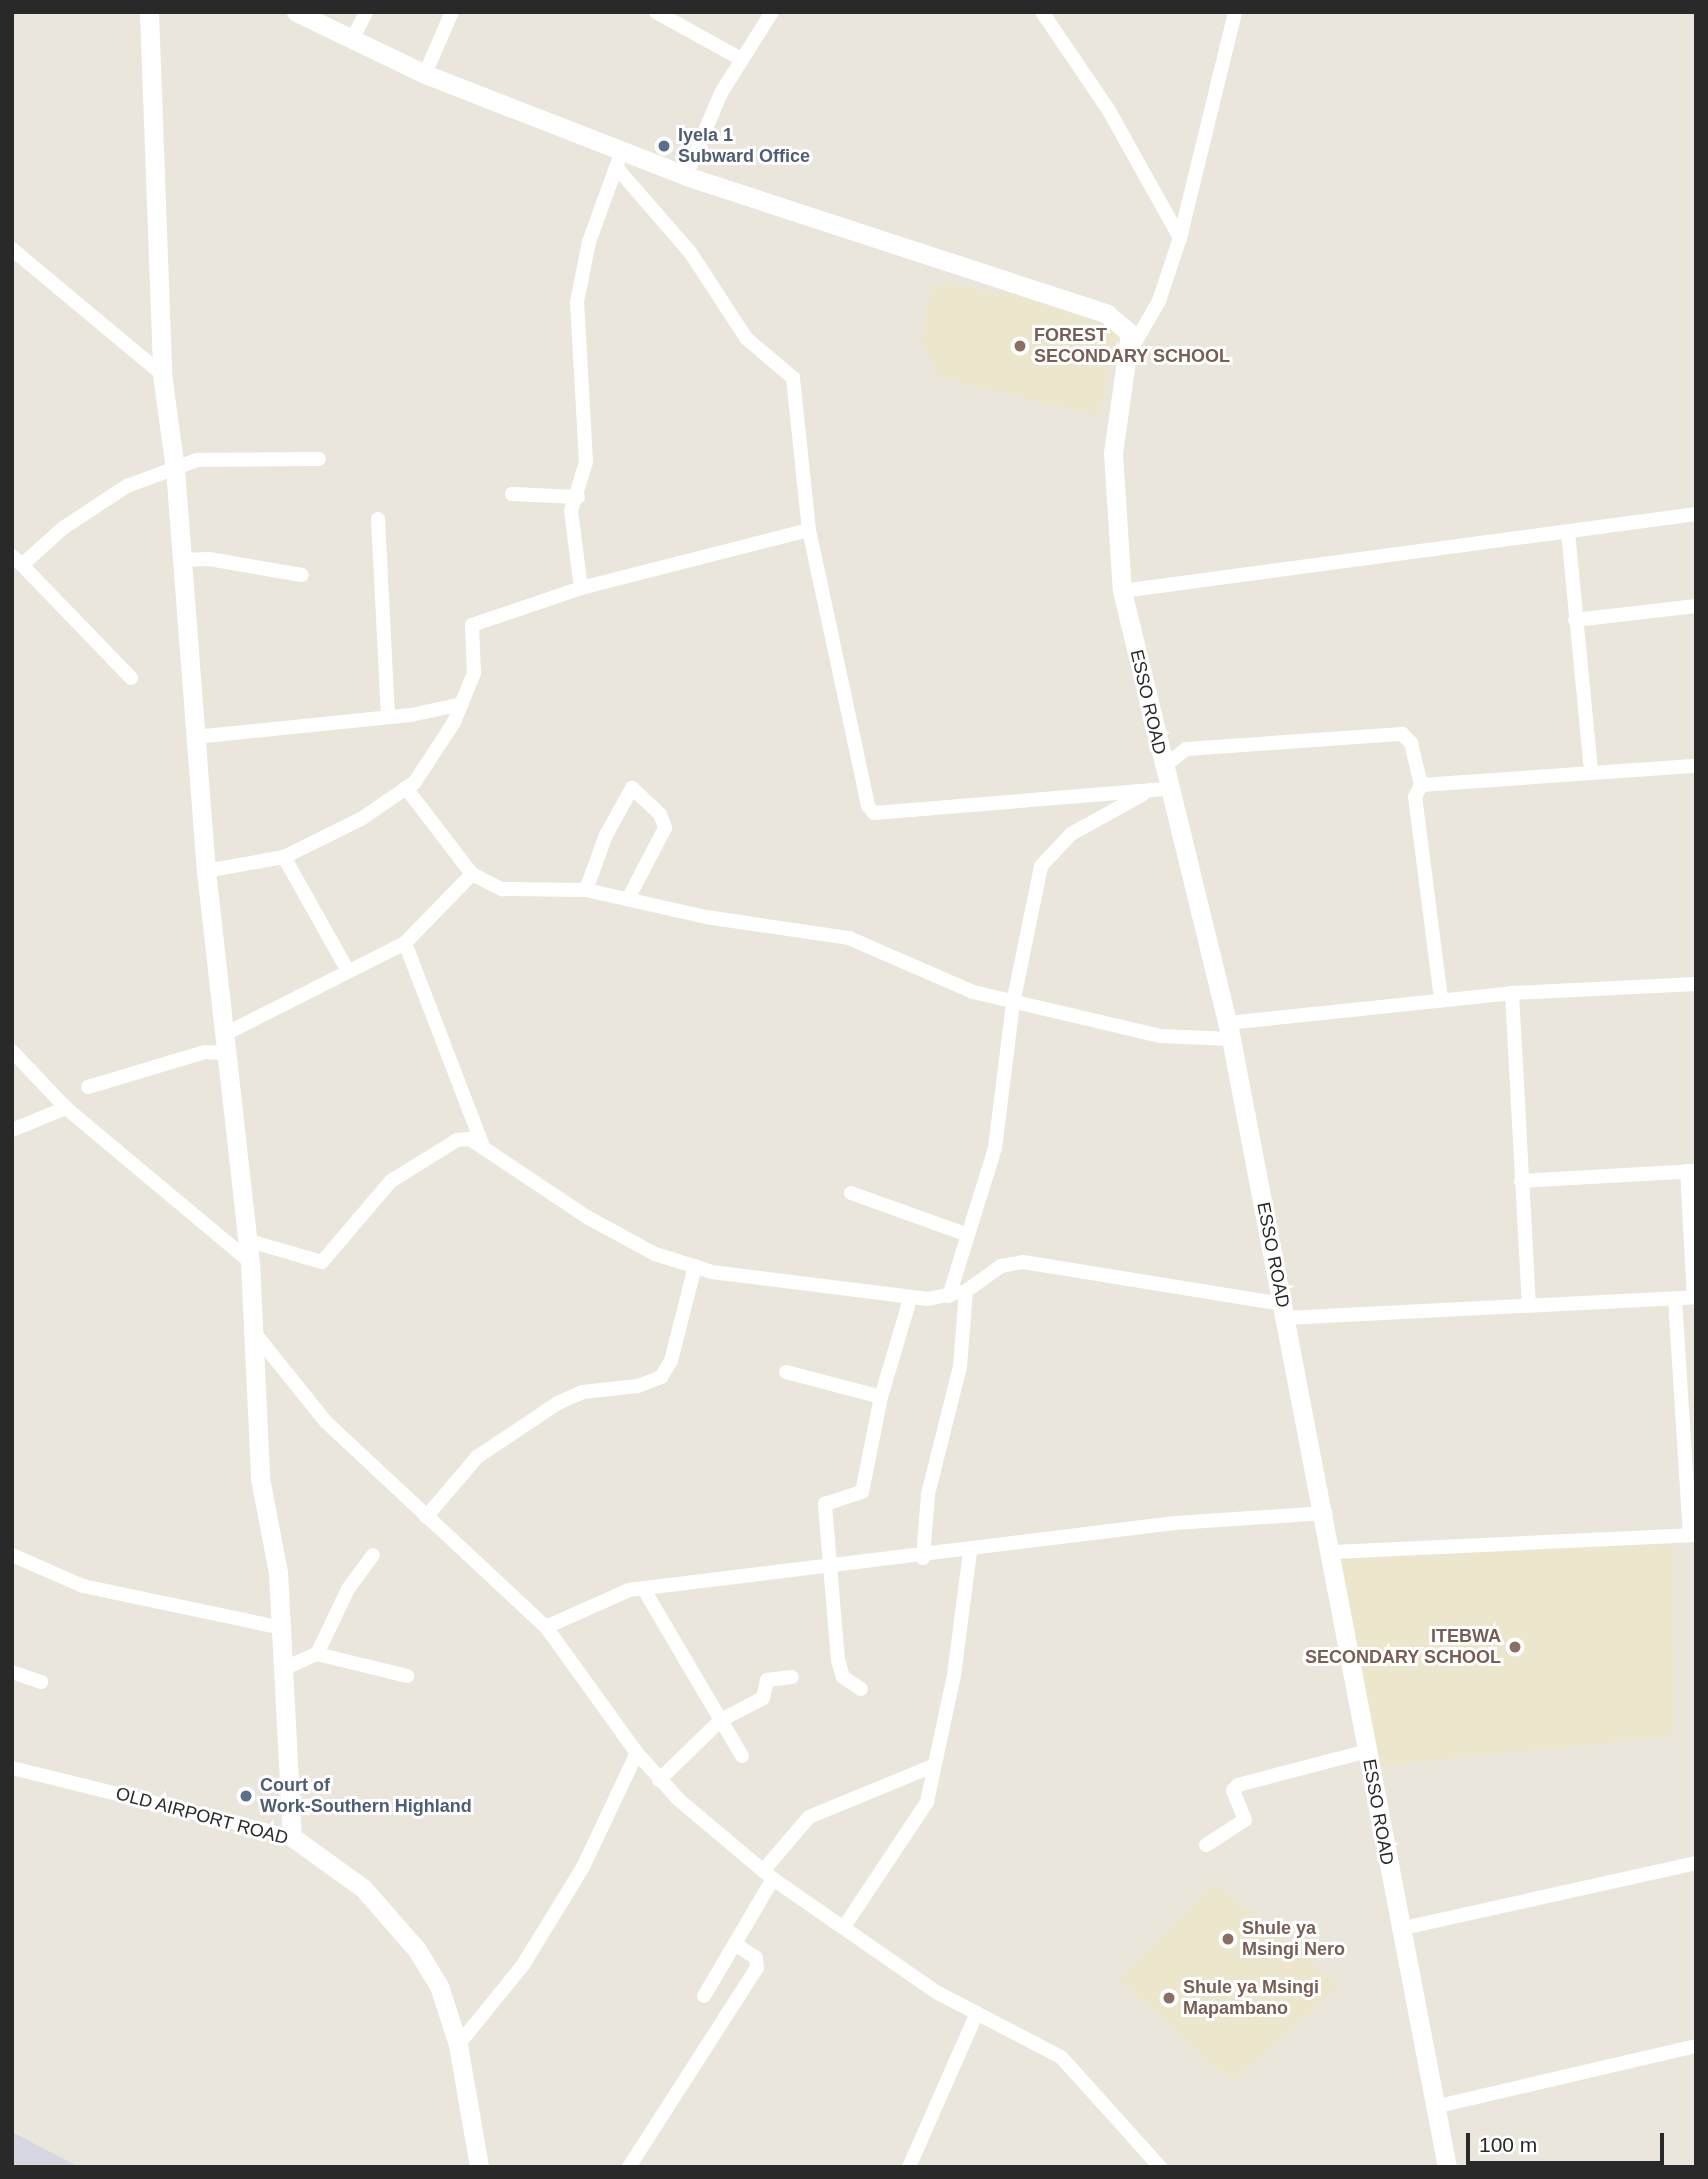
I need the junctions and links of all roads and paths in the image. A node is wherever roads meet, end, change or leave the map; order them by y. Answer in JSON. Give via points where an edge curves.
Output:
{"nodes":[{"id":1,"x":149,"y":12,"type":"edge"},
{"id":2,"x":296,"y":12,"type":"edge"},
{"id":3,"x":366,"y":12,"type":"edge"},
{"id":4,"x":452,"y":12,"type":"edge"},
{"id":5,"x":656,"y":12,"type":"edge"},
{"id":6,"x":772,"y":12,"type":"edge"},
{"id":7,"x":1042,"y":12,"type":"edge"},
{"id":8,"x":1235,"y":12,"type":"edge"},
{"id":9,"x":352,"y":40,"type":"junction"},
{"id":10,"x":741,"y":59,"type":"junction"},
{"id":11,"x":425,"y":74,"type":"junction"},
{"id":12,"x":619,"y":158,"type":"junction"},
{"id":13,"x":686,"y":177,"type":"junction"},
{"id":14,"x":1180,"y":238,"type":"junction"},
{"id":15,"x":12,"y":249,"type":"edge"},
{"id":16,"x":1133,"y":346,"type":"junction"},
{"id":17,"x":162,"y":374,"type":"junction"},
{"id":18,"x":319,"y":459,"type":"dead end"},
{"id":19,"x":175,"y":469,"type":"junction"},
{"id":20,"x":512,"y":494,"type":"dead end"},
{"id":21,"x":578,"y":497,"type":"junction"},
{"id":22,"x":1696,"y":514,"type":"edge"},
{"id":23,"x":378,"y":519,"type":"dead end"},
{"id":24,"x":809,"y":530,"type":"junction"},
{"id":25,"x":1568,"y":532,"type":"junction"},
{"id":26,"x":17,"y":560,"type":"edge"},
{"id":27,"x":180,"y":560,"type":"junction"},
{"id":28,"x":302,"y":575,"type":"dead end"},
{"id":29,"x":582,"y":588,"type":"junction"},
{"id":30,"x":1122,"y":591,"type":"junction"},
{"id":31,"x":1696,"y":606,"type":"edge"},
{"id":32,"x":1576,"y":620,"type":"junction"},
{"id":33,"x":131,"y":678,"type":"dead end"},
{"id":34,"x":462,"y":704,"type":"junction"},
{"id":35,"x":388,"y":717,"type":"junction"},
{"id":36,"x":195,"y":737,"type":"junction"},
{"id":37,"x":1696,"y":766,"type":"edge"},
{"id":38,"x":1163,"y":767,"type":"junction"},
{"id":39,"x":1591,"y":773,"type":"junction"},
{"id":40,"x":1421,"y":785,"type":"junction"},
{"id":41,"x":406,"y":788,"type":"junction"},
{"id":42,"x":1168,"y":789,"type":"junction"},
{"id":43,"x":1149,"y":791,"type":"junction"},
{"id":44,"x":284,"y":857,"type":"junction"},
{"id":45,"x":206,"y":871,"type":"junction"},
{"id":46,"x":472,"y":874,"type":"junction"},
{"id":47,"x":586,"y":890,"type":"junction"},
{"id":48,"x":629,"y":897,"type":"junction"},
{"id":49,"x":405,"y":943,"type":"junction"},
{"id":50,"x":348,"y":971,"type":"junction"},
{"id":51,"x":1696,"y":984,"type":"edge"},
{"id":52,"x":1513,"y":993,"type":"junction"},
{"id":53,"x":1441,"y":999,"type":"junction"},
{"id":54,"x":1013,"y":1003,"type":"junction"},
{"id":55,"x":1229,"y":1031,"type":"junction"},
{"id":56,"x":224,"y":1044,"type":"junction"},
{"id":57,"x":12,"y":1051,"type":"edge"},
{"id":58,"x":88,"y":1087,"type":"dead end"},
{"id":59,"x":66,"y":1108,"type":"junction"},
{"id":60,"x":12,"y":1130,"type":"edge"},
{"id":61,"x":482,"y":1144,"type":"junction"},
{"id":62,"x":1691,"y":1171,"type":"edge"},
{"id":63,"x":1521,"y":1181,"type":"junction"},
{"id":64,"x":851,"y":1193,"type":"dead end"},
{"id":65,"x":968,"y":1235,"type":"junction"},
{"id":66,"x":246,"y":1240,"type":"junction"},
{"id":67,"x":250,"y":1262,"type":"junction"},
{"id":68,"x":695,"y":1266,"type":"junction"},
{"id":69,"x":966,"y":1291,"type":"junction"},
{"id":70,"x":949,"y":1296,"type":"junction"},
{"id":71,"x":1675,"y":1297,"type":"junction"},
{"id":72,"x":1695,"y":1297,"type":"edge"},
{"id":73,"x":909,"y":1299,"type":"junction"},
{"id":74,"x":1529,"y":1305,"type":"junction"},
{"id":75,"x":1284,"y":1311,"type":"junction"},
{"id":76,"x":251,"y":1331,"type":"junction"},
{"id":77,"x":786,"y":1372,"type":"dead end"},
{"id":78,"x":881,"y":1397,"type":"junction"},
{"id":79,"x":1326,"y":1513,"type":"junction"},
{"id":80,"x":426,"y":1517,"type":"junction"},
{"id":81,"x":1693,"y":1535,"type":"edge"},
{"id":82,"x":970,"y":1552,"type":"junction"},
{"id":83,"x":1333,"y":1552,"type":"junction"},
{"id":84,"x":12,"y":1555,"type":"edge"},
{"id":85,"x":373,"y":1555,"type":"dead end"},
{"id":86,"x":923,"y":1558,"type":"junction"},
{"id":87,"x":827,"y":1567,"type":"junction"},
{"id":88,"x":643,"y":1588,"type":"junction"},
{"id":89,"x":546,"y":1627,"type":"junction"},
{"id":90,"x":282,"y":1628,"type":"junction"},
{"id":91,"x":317,"y":1654,"type":"junction"},
{"id":92,"x":285,"y":1668,"type":"junction"},
{"id":93,"x":12,"y":1672,"type":"edge"},
{"id":94,"x":407,"y":1676,"type":"dead end"},
{"id":95,"x":792,"y":1677,"type":"dead end"},
{"id":96,"x":41,"y":1682,"type":"dead end"},
{"id":97,"x":861,"y":1689,"type":"dead end"},
{"id":98,"x":721,"y":1720,"type":"junction"},
{"id":99,"x":1368,"y":1751,"type":"junction"},
{"id":100,"x":637,"y":1753,"type":"junction"},
{"id":101,"x":742,"y":1756,"type":"dead end"},
{"id":102,"x":933,"y":1766,"type":"junction"},
{"id":103,"x":12,"y":1768,"type":"edge"},
{"id":104,"x":659,"y":1780,"type":"junction"},
{"id":105,"x":292,"y":1837,"type":"junction"},
{"id":106,"x":1206,"y":1845,"type":"dead end"},
{"id":107,"x":1696,"y":1863,"type":"edge"},
{"id":108,"x":768,"y":1875,"type":"junction"},
{"id":109,"x":844,"y":1927,"type":"junction"},
{"id":110,"x":1399,"y":1929,"type":"junction"},
{"id":111,"x":734,"y":1944,"type":"junction"},
{"id":112,"x":704,"y":1996,"type":"dead end"},
{"id":113,"x":978,"y":2013,"type":"junction"},
{"id":114,"x":458,"y":2045,"type":"junction"},
{"id":115,"x":1696,"y":2046,"type":"edge"},
{"id":116,"x":1434,"y":2107,"type":"junction"},
{"id":117,"x":479,"y":2167,"type":"edge"},
{"id":118,"x":629,"y":2167,"type":"edge"},
{"id":119,"x":909,"y":2167,"type":"edge"},
{"id":120,"x":1160,"y":2167,"type":"edge"},
{"id":121,"x":1447,"y":2167,"type":"edge"}],
"edges":[{"from":1,"to":17,"type":"street"},
{"from":2,"to":9,"type":"street"},
{"from":3,"to":9,"type":"street"},
{"from":4,"to":11,"type":"street"},
{"from":5,"to":10,"type":"street"},
{"from":6,"to":10,"type":"street"},
{"from":7,"to":14,"type":"street","via":[[1108,109]]},
{"from":8,"to":14,"type":"street"},
{"from":9,"to":11,"type":"street"},
{"from":10,"to":13,"type":"street"},
{"from":11,"to":12,"type":"street"},
{"from":12,"to":13,"type":"street"},
{"from":12,"to":21,"type":"street","via":[[580,274],[575,343],[586,462]]},
{"from":12,"to":24,"type":"street","via":[[690,252],[746,338],[793,378]]},
{"from":13,"to":16,"type":"street","via":[[1107,314],[1123,323]]},
{"from":14,"to":16,"type":"street","via":[[1160,301]]},
{"from":15,"to":17,"type":"street"},
{"from":16,"to":30,"type":"street","name":"ESSO ROAD","via":[[1113,453]]},
{"from":17,"to":19,"type":"street"},
{"from":18,"to":19,"type":"street","via":[[218,458]]},
{"from":19,"to":26,"type":"street","via":[[127,486]]},
{"from":19,"to":27,"type":"street"},
{"from":20,"to":21,"type":"street"},
{"from":21,"to":29,"type":"street","via":[[571,511]]},
{"from":22,"to":25,"type":"street"},
{"from":23,"to":35,"type":"street"},
{"from":24,"to":29,"type":"street"},
{"from":24,"to":43,"type":"street","via":[[868,806],[874,813]]},
{"from":25,"to":30,"type":"street"},
{"from":25,"to":32,"type":"street"},
{"from":26,"to":33,"type":"street"},
{"from":27,"to":28,"type":"street","via":[[209,559]]},
{"from":27,"to":36,"type":"street"},
{"from":29,"to":34,"type":"street","via":[[472,625],[474,673]]},
{"from":30,"to":38,"type":"street","name":"ESSO ROAD"},
{"from":31,"to":32,"type":"street"},
{"from":32,"to":39,"type":"street"},
{"from":34,"to":35,"type":"street"},
{"from":34,"to":41,"type":"street","via":[[424,774]]},
{"from":35,"to":36,"type":"street"},
{"from":36,"to":45,"type":"street"},
{"from":37,"to":39,"type":"street"},
{"from":38,"to":40,"type":"street","via":[[1186,749],[1402,734],[1411,743]]},
{"from":38,"to":42,"type":"street","name":"ESSO ROAD"},
{"from":39,"to":40,"type":"street"},
{"from":40,"to":53,"type":"street","via":[[1415,797]]},
{"from":41,"to":44,"type":"street","via":[[361,819]]},
{"from":41,"to":46,"type":"street"},
{"from":42,"to":43,"type":"street"},
{"from":42,"to":55,"type":"street","name":"ESSO ROAD"},
{"from":43,"to":54,"type":"street","via":[[1071,834],[1041,866]]},
{"from":44,"to":45,"type":"street"},
{"from":44,"to":50,"type":"street"},
{"from":45,"to":56,"type":"street"},
{"from":46,"to":47,"type":"street","via":[[502,889]]},
{"from":46,"to":49,"type":"street"},
{"from":47,"to":48,"type":"street"},
{"from":47,"to":48,"type":"street","via":[[606,835],[632,788],[660,814],[665,828]]},
{"from":48,"to":54,"type":"street","via":[[706,918],[849,939],[940,979]]},
{"from":49,"to":50,"type":"street"},
{"from":49,"to":61,"type":"street"},
{"from":50,"to":56,"type":"street"},
{"from":51,"to":52,"type":"street"},
{"from":52,"to":53,"type":"street"},
{"from":52,"to":63,"type":"street"},
{"from":53,"to":55,"type":"street"},
{"from":54,"to":55,"type":"street","via":[[1161,1036]]},
{"from":54,"to":65,"type":"street","via":[[995,1148]]},
{"from":55,"to":75,"type":"street","name":"ESSO ROAD"},
{"from":56,"to":58,"type":"street"},
{"from":56,"to":66,"type":"street"},
{"from":57,"to":59,"type":"street"},
{"from":59,"to":60,"type":"street"},
{"from":59,"to":67,"type":"street"},
{"from":61,"to":66,"type":"street","via":[[457,1140],[399,1175],[322,1262]]},
{"from":61,"to":68,"type":"street","via":[[587,1217],[655,1254]]},
{"from":62,"to":63,"type":"street"},
{"from":62,"to":72,"type":"street"},
{"from":63,"to":74,"type":"street"},
{"from":64,"to":65,"type":"street"},
{"from":65,"to":70,"type":"street"},
{"from":66,"to":67,"type":"street"},
{"from":67,"to":76,"type":"street"},
{"from":68,"to":73,"type":"street","via":[[745,1278]]},
{"from":68,"to":80,"type":"street","via":[[671,1361],[661,1377],[638,1387],[583,1392],[558,1403],[477,1457]]},
{"from":69,"to":70,"type":"street"},
{"from":69,"to":75,"type":"street","via":[[1001,1266],[1023,1262]]},
{"from":69,"to":86,"type":"street","via":[[960,1367],[928,1494]]},
{"from":70,"to":73,"type":"street"},
{"from":71,"to":72,"type":"street"},
{"from":71,"to":74,"type":"street"},
{"from":71,"to":81,"type":"street"},
{"from":73,"to":78,"type":"street"},
{"from":74,"to":75,"type":"street"},
{"from":75,"to":79,"type":"street","name":"ESSO ROAD"},
{"from":76,"to":80,"type":"street","via":[[326,1422]]},
{"from":76,"to":90,"type":"street","via":[[260,1478]]},
{"from":77,"to":78,"type":"street"},
{"from":78,"to":87,"type":"street","via":[[862,1492],[825,1504]]},
{"from":79,"to":82,"type":"street","via":[[1175,1523]]},
{"from":79,"to":83,"type":"street","name":"ESSO ROAD"},
{"from":80,"to":89,"type":"street"},
{"from":81,"to":83,"type":"street"},
{"from":82,"to":86,"type":"street"},
{"from":82,"to":102,"type":"street","via":[[954,1675]]},
{"from":83,"to":99,"type":"street","name":"ESSO ROAD"},
{"from":84,"to":90,"type":"street","via":[[83,1587]]},
{"from":85,"to":91,"type":"street","via":[[348,1589]]},
{"from":86,"to":87,"type":"street"},
{"from":87,"to":88,"type":"street"},
{"from":87,"to":97,"type":"street","via":[[843,1677]]},
{"from":88,"to":89,"type":"street","via":[[593,1602]]},
{"from":88,"to":98,"type":"street"},
{"from":89,"to":100,"type":"street"},
{"from":90,"to":92,"type":"street"},
{"from":91,"to":92,"type":"street"},
{"from":91,"to":94,"type":"street"},
{"from":92,"to":105,"type":"street"},
{"from":93,"to":96,"type":"street"},
{"from":95,"to":98,"type":"street","via":[[767,1681],[763,1698]]},
{"from":98,"to":101,"type":"street"},
{"from":98,"to":104,"type":"street"},
{"from":99,"to":106,"type":"street","via":[[1238,1785],[1233,1790],[1245,1821]]},
{"from":99,"to":110,"type":"street","name":"ESSO ROAD"},
{"from":100,"to":104,"type":"street"},
{"from":100,"to":114,"type":"street","via":[[602,1830],[530,1954]]},
{"from":102,"to":108,"type":"street","via":[[809,1817]]},
{"from":102,"to":109,"type":"street","via":[[919,1821]]},
{"from":103,"to":105,"type":"street","name":"OLD AIRPORT ROAD"},
{"from":104,"to":108,"type":"street"},
{"from":105,"to":114,"type":"street","name":"OLD AIRPORT ROAD","via":[[363,1888],[391,1917],[439,1986]]},
{"from":107,"to":110,"type":"street"},
{"from":108,"to":109,"type":"street"},
{"from":108,"to":111,"type":"street"},
{"from":109,"to":113,"type":"street","via":[[936,1992]]},
{"from":110,"to":116,"type":"street","name":"ESSO ROAD"},
{"from":111,"to":112,"type":"street"},
{"from":111,"to":118,"type":"street","via":[[756,1958],[757,1968]]},
{"from":113,"to":119,"type":"street"},
{"from":113,"to":120,"type":"street","via":[[1061,2057]]},
{"from":114,"to":117,"type":"street","name":"OLD AIRPORT ROAD"},
{"from":115,"to":116,"type":"street"},
{"from":116,"to":121,"type":"street","name":"ESSO ROAD"}]}
